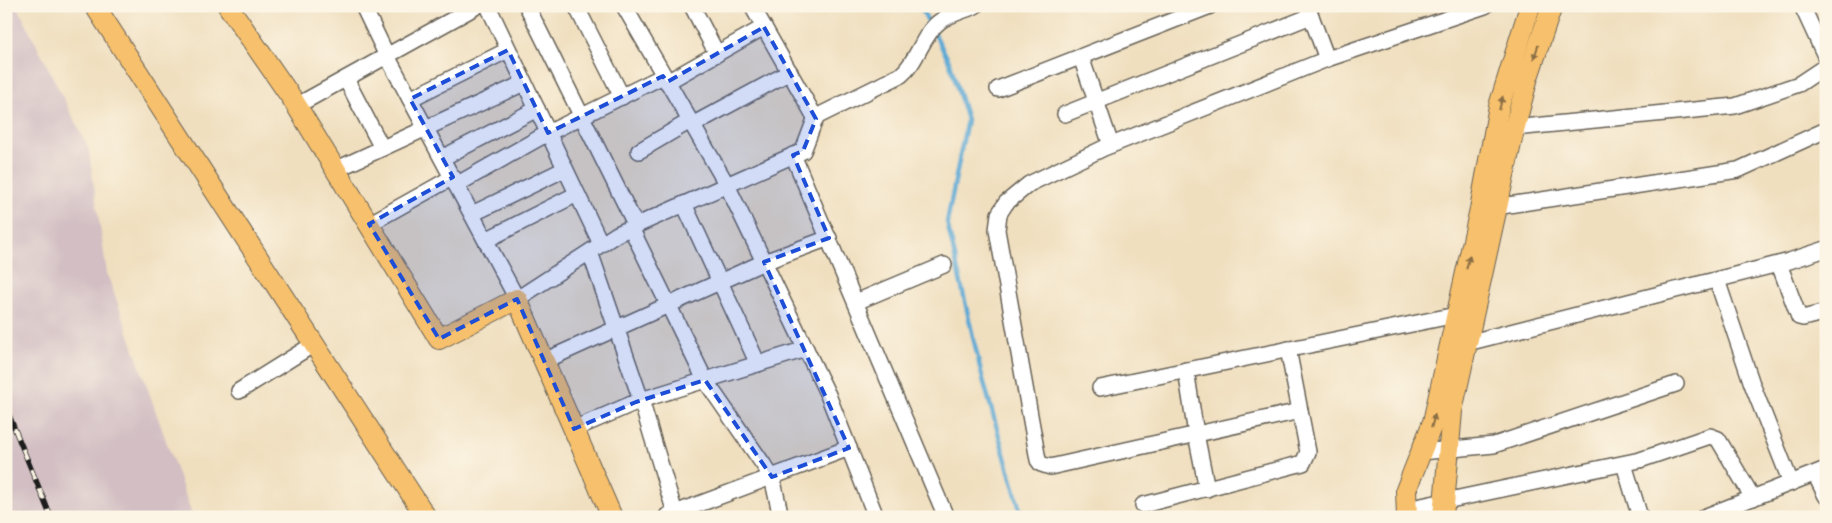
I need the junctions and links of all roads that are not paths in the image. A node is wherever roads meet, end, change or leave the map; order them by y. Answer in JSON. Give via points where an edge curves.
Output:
{"nodes":[{"id":1,"x":95,"y":6,"type":"edge"},
{"id":2,"x":228,"y":6,"type":"edge"},
{"id":3,"x":363,"y":6,"type":"edge"},
{"id":4,"x":477,"y":6,"type":"edge"},
{"id":5,"x":488,"y":6,"type":"edge"},
{"id":6,"x":527,"y":6,"type":"edge"},
{"id":7,"x":576,"y":6,"type":"edge"},
{"id":8,"x":624,"y":6,"type":"edge"},
{"id":9,"x":692,"y":6,"type":"edge"},
{"id":10,"x":752,"y":6,"type":"edge"},
{"id":11,"x":975,"y":6,"type":"edge"},
{"id":12,"x":1210,"y":6,"type":"edge"},
{"id":13,"x":1485,"y":6,"type":"edge"},
{"id":14,"x":1530,"y":6,"type":"edge"},
{"id":15,"x":1552,"y":6,"type":"edge"},
{"id":16,"x":1802,"y":6,"type":"edge"},
{"id":17,"x":1310,"y":11,"type":"edge"},
{"id":18,"x":764,"y":27,"type":"junction"},
{"id":19,"x":508,"y":50,"type":"junction"},
{"id":20,"x":717,"y":54,"type":"junction"},
{"id":21,"x":388,"y":56,"type":"junction"},
{"id":22,"x":1081,"y":57,"type":"junction"},
{"id":23,"x":1327,"y":58,"type":"junction"},
{"id":24,"x":1826,"y":58,"type":"edge"},
{"id":25,"x":1826,"y":66,"type":"edge"},
{"id":26,"x":790,"y":72,"type":"junction"},
{"id":27,"x":346,"y":79,"type":"junction"},
{"id":28,"x":665,"y":79,"type":"junction"},
{"id":29,"x":524,"y":83,"type":"junction"},
{"id":30,"x":998,"y":89,"type":"dead end"},
{"id":31,"x":622,"y":97,"type":"junction"},
{"id":32,"x":410,"y":99,"type":"junction"},
{"id":33,"x":1097,"y":101,"type":"junction"},
{"id":34,"x":296,"y":106,"type":"junction"},
{"id":35,"x":537,"y":109,"type":"junction"},
{"id":36,"x":1065,"y":114,"type":"dead end"},
{"id":37,"x":582,"y":117,"type":"junction"},
{"id":38,"x":816,"y":119,"type":"junction"},
{"id":39,"x":691,"y":123,"type":"junction"},
{"id":40,"x":426,"y":128,"type":"junction"},
{"id":41,"x":1505,"y":129,"type":"junction"},
{"id":42,"x":548,"y":133,"type":"junction"},
{"id":43,"x":1824,"y":135,"type":"edge"},
{"id":44,"x":1111,"y":145,"type":"junction"},
{"id":45,"x":382,"y":148,"type":"junction"},
{"id":46,"x":640,"y":151,"type":"dead end"},
{"id":47,"x":793,"y":155,"type":"junction"},
{"id":48,"x":442,"y":158,"type":"junction"},
{"id":49,"x":565,"y":168,"type":"junction"},
{"id":50,"x":336,"y":170,"type":"junction"},
{"id":51,"x":455,"y":181,"type":"junction"},
{"id":52,"x":727,"y":185,"type":"junction"},
{"id":53,"x":577,"y":194,"type":"junction"},
{"id":54,"x":684,"y":204,"type":"junction"},
{"id":55,"x":1489,"y":208,"type":"junction"},
{"id":56,"x":472,"y":214,"type":"junction"},
{"id":57,"x":369,"y":224,"type":"junction"},
{"id":58,"x":634,"y":227,"type":"junction"},
{"id":59,"x":829,"y":238,"type":"junction"},
{"id":60,"x":486,"y":240,"type":"junction"},
{"id":61,"x":596,"y":248,"type":"junction"},
{"id":62,"x":1826,"y":249,"type":"edge"},
{"id":63,"x":764,"y":262,"type":"junction"},
{"id":64,"x":1779,"y":264,"type":"junction"},
{"id":65,"x":944,"y":265,"type":"dead end"},
{"id":66,"x":1718,"y":280,"type":"junction"},
{"id":67,"x":720,"y":281,"type":"junction"},
{"id":68,"x":517,"y":299,"type":"junction"},
{"id":69,"x":856,"y":302,"type":"junction"},
{"id":70,"x":668,"y":304,"type":"junction"},
{"id":71,"x":1826,"y":312,"type":"edge"},
{"id":72,"x":1456,"y":315,"type":"junction"},
{"id":73,"x":616,"y":327,"type":"junction"},
{"id":74,"x":1459,"y":342,"type":"junction"},
{"id":75,"x":314,"y":344,"type":"junction"},
{"id":76,"x":806,"y":349,"type":"junction"},
{"id":77,"x":1288,"y":349,"type":"junction"},
{"id":78,"x":544,"y":361,"type":"junction"},
{"id":79,"x":758,"y":364,"type":"junction"},
{"id":80,"x":1186,"y":370,"type":"junction"},
{"id":81,"x":705,"y":380,"type":"junction"},
{"id":82,"x":1676,"y":384,"type":"dead end"},
{"id":83,"x":1100,"y":388,"type":"dead end"},
{"id":84,"x":239,"y":391,"type":"dead end"},
{"id":85,"x":641,"y":400,"type":"junction"},
{"id":86,"x":1300,"y":411,"type":"junction"},
{"id":87,"x":574,"y":429,"type":"junction"},
{"id":88,"x":1196,"y":434,"type":"junction"},
{"id":89,"x":849,"y":448,"type":"junction"},
{"id":90,"x":1448,"y":451,"type":"junction"},
{"id":91,"x":1421,"y":452,"type":"junction"},
{"id":92,"x":1624,"y":464,"type":"junction"},
{"id":93,"x":1820,"y":472,"type":"edge"},
{"id":94,"x":772,"y":477,"type":"junction"},
{"id":95,"x":1791,"y":483,"type":"junction"},
{"id":96,"x":1207,"y":489,"type":"junction"},
{"id":97,"x":1826,"y":496,"type":"edge"},
{"id":98,"x":1753,"y":498,"type":"junction"},
{"id":99,"x":1143,"y":505,"type":"dead end"},
{"id":100,"x":1444,"y":510,"type":"edge"},
{"id":101,"x":1407,"y":513,"type":"edge"},
{"id":102,"x":670,"y":515,"type":"edge"},
{"id":103,"x":426,"y":517,"type":"edge"},
{"id":104,"x":612,"y":517,"type":"edge"},
{"id":105,"x":781,"y":517,"type":"edge"},
{"id":106,"x":876,"y":517,"type":"edge"},
{"id":107,"x":946,"y":517,"type":"edge"},
{"id":108,"x":1640,"y":517,"type":"edge"},
{"id":109,"x":1704,"y":517,"type":"edge"}],
"edges":[{"from":1,"to":75,"type":"main road"},
{"from":2,"to":34,"type":"main road"},
{"from":3,"to":21,"type":"street"},
{"from":4,"to":21,"type":"street"},
{"from":5,"to":19,"type":"street"},
{"from":6,"to":37,"type":"street"},
{"from":7,"to":31,"type":"street"},
{"from":8,"to":28,"type":"street"},
{"from":9,"to":20,"type":"street"},
{"from":10,"to":18,"type":"street"},
{"from":11,"to":38,"type":"street","via":[[936,24],[901,75]]},
{"from":12,"to":22,"type":"street"},
{"from":13,"to":23,"type":"street"},
{"from":41,"to":14,"type":"main road","one_way":true,"via":[[1499,106]]},
{"from":15,"to":41,"type":"main road","one_way":true,"via":[[1528,78]]},
{"from":16,"to":24,"type":"street"},
{"from":17,"to":23,"type":"street"},
{"from":17,"to":33,"type":"street"},
{"from":18,"to":20,"type":"street"},
{"from":18,"to":26,"type":"street"},
{"from":19,"to":29,"type":"street"},
{"from":19,"to":32,"type":"street"},
{"from":20,"to":28,"type":"street"},
{"from":21,"to":27,"type":"street"},
{"from":21,"to":32,"type":"street"},
{"from":22,"to":30,"type":"street"},
{"from":22,"to":33,"type":"street"},
{"from":23,"to":44,"type":"street"},
{"from":25,"to":41,"type":"street","via":[[1799,84],[1735,106]]},
{"from":26,"to":38,"type":"street"},
{"from":26,"to":39,"type":"street"},
{"from":27,"to":34,"type":"street"},
{"from":27,"to":45,"type":"street"},
{"from":28,"to":31,"type":"street"},
{"from":28,"to":39,"type":"street"},
{"from":29,"to":35,"type":"street"},
{"from":29,"to":40,"type":"street"},
{"from":31,"to":37,"type":"street"},
{"from":32,"to":40,"type":"street"},
{"from":33,"to":36,"type":"street"},
{"from":33,"to":44,"type":"street"},
{"from":34,"to":50,"type":"main road"},
{"from":35,"to":42,"type":"street"},
{"from":35,"to":48,"type":"street"},
{"from":37,"to":42,"type":"street"},
{"from":37,"to":58,"type":"street"},
{"from":38,"to":47,"type":"street","via":[[803,151]]},
{"from":39,"to":46,"type":"street"},
{"from":39,"to":52,"type":"street"},
{"from":40,"to":45,"type":"street"},
{"from":40,"to":48,"type":"street"},
{"from":41,"to":55,"type":"main road"},
{"from":42,"to":49,"type":"street"},
{"from":42,"to":51,"type":"street"},
{"from":43,"to":55,"type":"street","via":[[1738,170]]},
{"from":44,"to":88,"type":"street","via":[[1029,184],[1006,203],[999,214],[998,230],[1038,460],[1050,467]]},
{"from":45,"to":50,"type":"street"},
{"from":47,"to":52,"type":"street"},
{"from":47,"to":59,"type":"street"},
{"from":48,"to":51,"type":"street"},
{"from":49,"to":53,"type":"street"},
{"from":49,"to":56,"type":"street"},
{"from":50,"to":57,"type":"main road"},
{"from":51,"to":56,"type":"street"},
{"from":51,"to":57,"type":"street"},
{"from":52,"to":54,"type":"street"},
{"from":52,"to":63,"type":"street"},
{"from":53,"to":60,"type":"street"},
{"from":53,"to":61,"type":"street"},
{"from":54,"to":58,"type":"street"},
{"from":54,"to":67,"type":"street"},
{"from":72,"to":55,"type":"main road","one_way":true},
{"from":55,"to":74,"type":"main road"},
{"from":56,"to":60,"type":"street"},
{"from":57,"to":68,"type":"main road","via":[[439,339]]},
{"from":58,"to":61,"type":"street"},
{"from":58,"to":70,"type":"street"},
{"from":59,"to":63,"type":"street"},
{"from":59,"to":69,"type":"street"},
{"from":60,"to":68,"type":"street"},
{"from":61,"to":68,"type":"street"},
{"from":61,"to":73,"type":"street"},
{"from":62,"to":64,"type":"street"},
{"from":63,"to":67,"type":"street"},
{"from":63,"to":76,"type":"street"},
{"from":64,"to":66,"type":"street"},
{"from":64,"to":71,"type":"street","via":[[1800,317]]},
{"from":65,"to":69,"type":"street"},
{"from":66,"to":74,"type":"street"},
{"from":66,"to":95,"type":"street","via":[[1752,384]]},
{"from":67,"to":70,"type":"street"},
{"from":67,"to":79,"type":"street"},
{"from":68,"to":78,"type":"main road"},
{"from":69,"to":107,"type":"street"},
{"from":70,"to":73,"type":"street"},
{"from":70,"to":81,"type":"street"},
{"from":72,"to":74,"type":"main road"},
{"from":72,"to":77,"type":"street"},
{"from":73,"to":78,"type":"street"},
{"from":73,"to":85,"type":"street"},
{"from":74,"to":90,"type":"main road"},
{"from":91,"to":74,"type":"main road","one_way":true},
{"from":75,"to":84,"type":"street"},
{"from":75,"to":103,"type":"main road"},
{"from":76,"to":79,"type":"street"},
{"from":76,"to":89,"type":"street"},
{"from":77,"to":80,"type":"street"},
{"from":77,"to":86,"type":"street"},
{"from":78,"to":87,"type":"main road"},
{"from":79,"to":81,"type":"street"},
{"from":80,"to":83,"type":"street"},
{"from":80,"to":88,"type":"street"},
{"from":81,"to":85,"type":"street"},
{"from":81,"to":94,"type":"street"},
{"from":82,"to":90,"type":"street","via":[[1494,445]]},
{"from":85,"to":87,"type":"street"},
{"from":85,"to":102,"type":"street"},
{"from":86,"to":88,"type":"street"},
{"from":86,"to":96,"type":"street","via":[[1308,452],[1303,464]]},
{"from":87,"to":104,"type":"main road"},
{"from":88,"to":96,"type":"street"},
{"from":89,"to":94,"type":"street"},
{"from":89,"to":106,"type":"street"},
{"from":90,"to":91,"type":"street"},
{"from":90,"to":100,"type":"main road"},
{"from":91,"to":101,"type":"main road","via":[[1406,490]]},
{"from":92,"to":98,"type":"street","via":[[1715,436]]},
{"from":92,"to":100,"type":"street"},
{"from":92,"to":108,"type":"street"},
{"from":93,"to":95,"type":"street"},
{"from":93,"to":97,"type":"street"},
{"from":94,"to":102,"type":"street"},
{"from":94,"to":105,"type":"street"},
{"from":95,"to":98,"type":"street"},
{"from":96,"to":99,"type":"street"},
{"from":98,"to":109,"type":"street"},
{"from":100,"to":101,"type":"street"}]}
